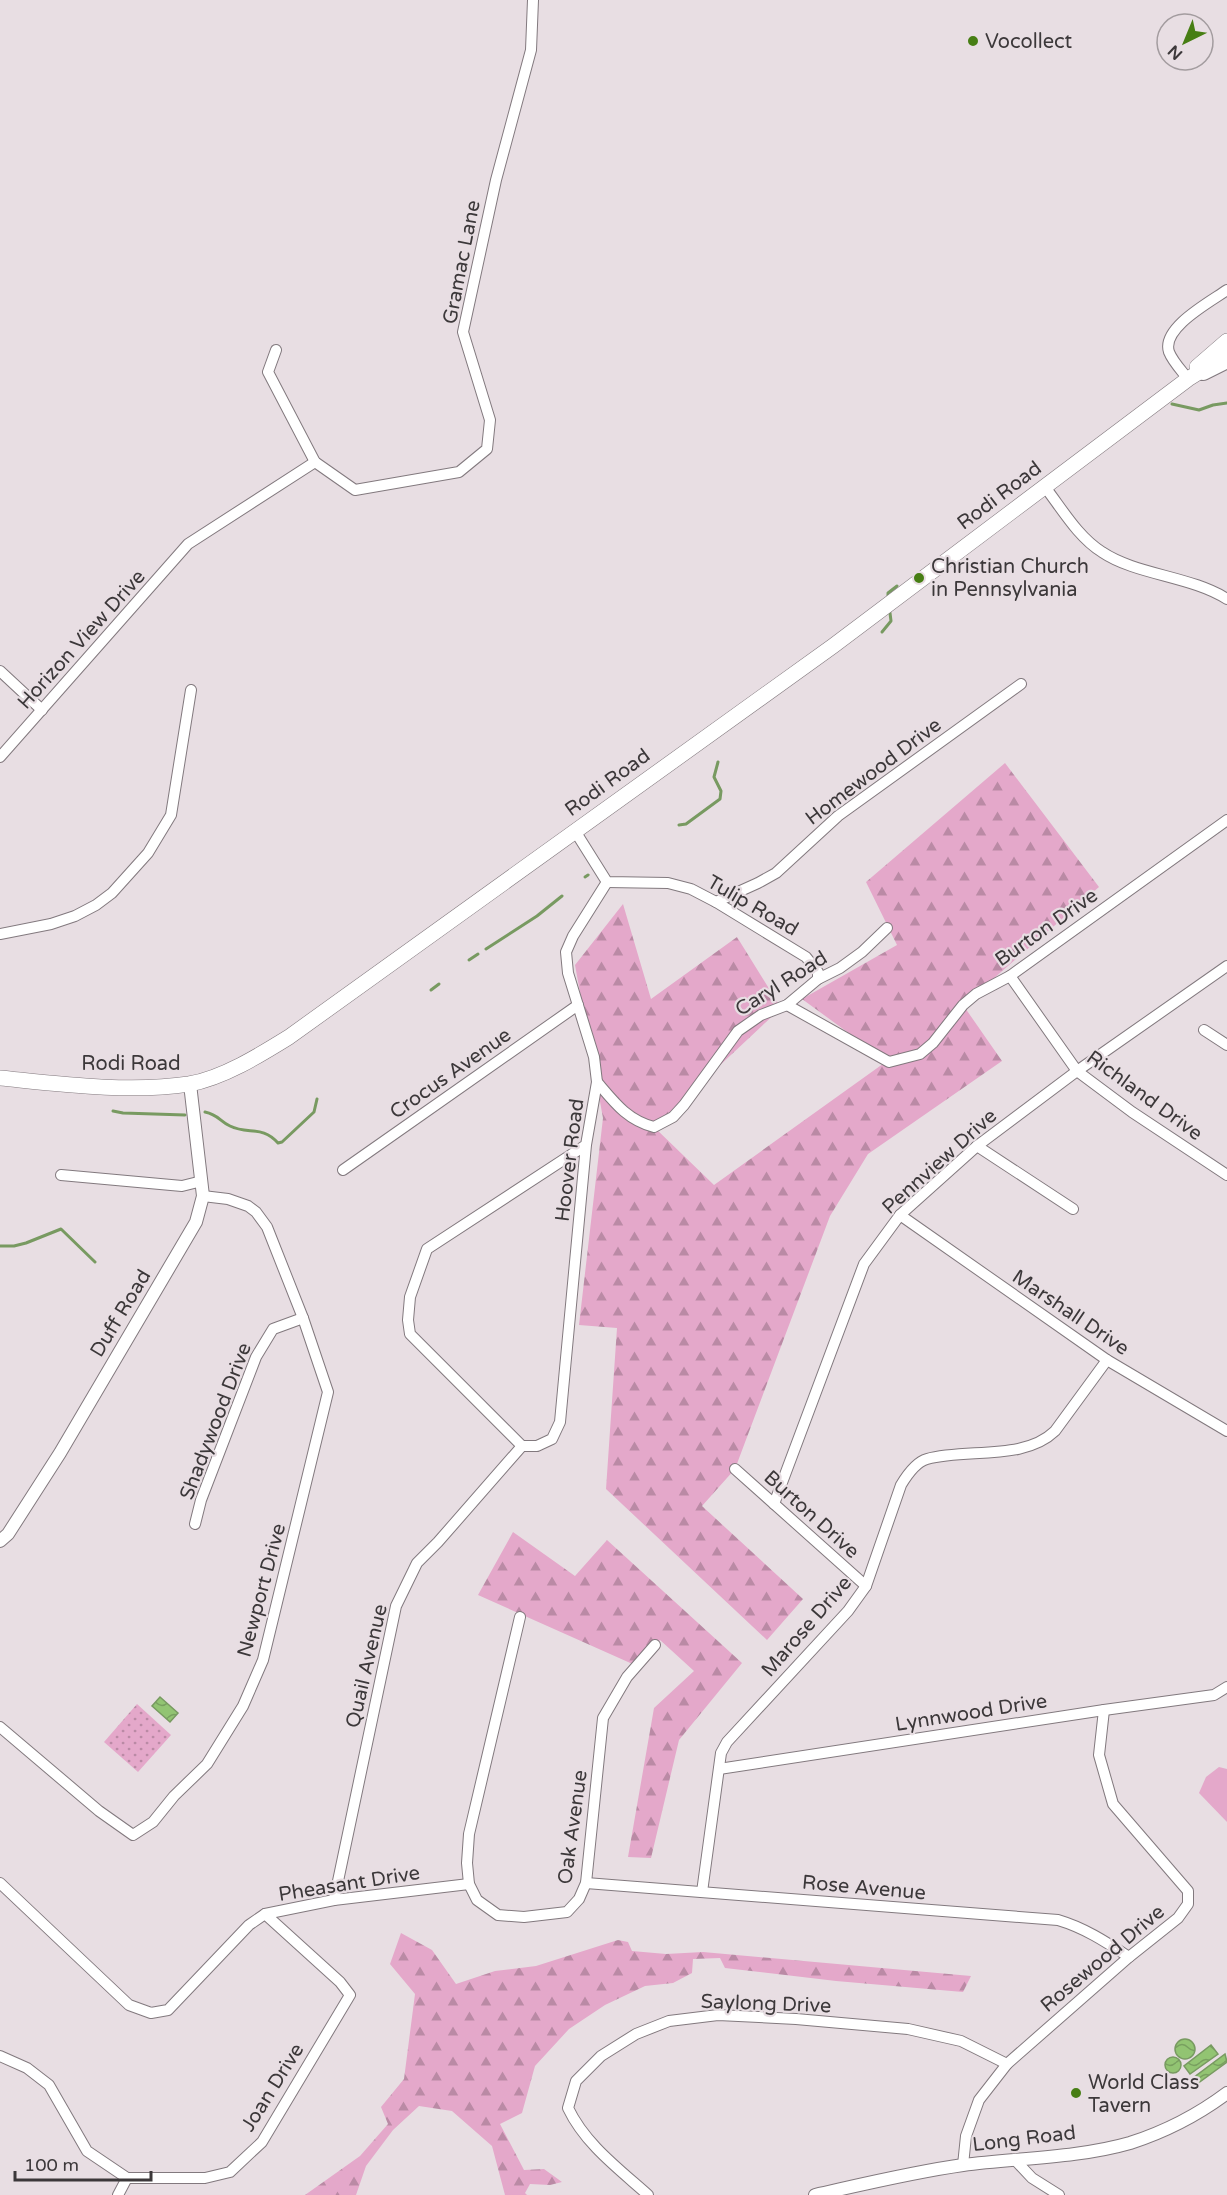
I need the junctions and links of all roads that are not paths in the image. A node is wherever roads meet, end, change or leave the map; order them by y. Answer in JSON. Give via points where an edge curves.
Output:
{"nodes":[{"id":1,"x":533,"y":0,"type":"edge"},
{"id":2,"x":1227,"y":290,"type":"edge"},
{"id":3,"x":1227,"y":341,"type":"edge"},
{"id":4,"x":276,"y":350,"type":"dead end"},
{"id":5,"x":1227,"y":352,"type":"edge"},
{"id":6,"x":1227,"y":359,"type":"edge"},
{"id":7,"x":1196,"y":375,"type":"junction"},
{"id":8,"x":315,"y":462,"type":"junction"},
{"id":9,"x":1045,"y":487,"type":"junction"},
{"id":10,"x":1227,"y":599,"type":"edge"},
{"id":11,"x":0,"y":671,"type":"edge"},
{"id":12,"x":1021,"y":684,"type":"dead end"},
{"id":13,"x":191,"y":690,"type":"dead end"},
{"id":14,"x":42,"y":710,"type":"junction"},
{"id":15,"x":0,"y":757,"type":"edge"},
{"id":16,"x":1227,"y":820,"type":"edge"},
{"id":17,"x":575,"y":831,"type":"junction"},
{"id":18,"x":607,"y":882,"type":"junction"},
{"id":19,"x":716,"y":902,"type":"junction"},
{"id":20,"x":887,"y":928,"type":"dead end"},
{"id":21,"x":0,"y":934,"type":"edge"},
{"id":22,"x":1227,"y":966,"type":"edge"},
{"id":23,"x":1010,"y":976,"type":"junction"},
{"id":24,"x":818,"y":979,"type":"junction"},
{"id":25,"x":578,"y":1005,"type":"junction"},
{"id":26,"x":787,"y":1005,"type":"junction"},
{"id":27,"x":1204,"y":1030,"type":"dead end"},
{"id":28,"x":1227,"y":1045,"type":"edge"},
{"id":29,"x":1077,"y":1071,"type":"junction"},
{"id":30,"x":0,"y":1078,"type":"edge"},
{"id":31,"x":597,"y":1082,"type":"junction"},
{"id":32,"x":190,"y":1084,"type":"junction"},
{"id":33,"x":586,"y":1145,"type":"junction"},
{"id":34,"x":977,"y":1146,"type":"junction"},
{"id":35,"x":343,"y":1170,"type":"dead end"},
{"id":36,"x":1227,"y":1174,"type":"edge"},
{"id":37,"x":61,"y":1175,"type":"dead end"},
{"id":38,"x":202,"y":1181,"type":"junction"},
{"id":39,"x":203,"y":1196,"type":"junction"},
{"id":40,"x":1073,"y":1209,"type":"dead end"},
{"id":41,"x":900,"y":1215,"type":"junction"},
{"id":42,"x":303,"y":1318,"type":"junction"},
{"id":43,"x":1107,"y":1360,"type":"junction"},
{"id":44,"x":1227,"y":1431,"type":"edge"},
{"id":45,"x":522,"y":1446,"type":"junction"},
{"id":46,"x":735,"y":1468,"type":"dead end"},
{"id":47,"x":774,"y":1504,"type":"junction"},
{"id":48,"x":195,"y":1524,"type":"dead end"},
{"id":49,"x":0,"y":1541,"type":"edge"},
{"id":50,"x":866,"y":1586,"type":"junction"},
{"id":51,"x":520,"y":1617,"type":"dead end"},
{"id":52,"x":655,"y":1645,"type":"dead end"},
{"id":53,"x":1227,"y":1687,"type":"edge"},
{"id":54,"x":1104,"y":1710,"type":"junction"},
{"id":55,"x":0,"y":1727,"type":"edge"},
{"id":56,"x":719,"y":1769,"type":"junction"},
{"id":57,"x":0,"y":1883,"type":"edge"},
{"id":58,"x":586,"y":1883,"type":"junction"},
{"id":59,"x":469,"y":1884,"type":"junction"},
{"id":60,"x":702,"y":1892,"type":"junction"},
{"id":61,"x":334,"y":1900,"type":"junction"},
{"id":62,"x":265,"y":1914,"type":"junction"},
{"id":63,"x":1129,"y":1957,"type":"junction"},
{"id":64,"x":0,"y":2056,"type":"edge"},
{"id":65,"x":1007,"y":2064,"type":"junction"},
{"id":66,"x":1227,"y":2093,"type":"edge"},
{"id":67,"x":1016,"y":2160,"type":"junction"},
{"id":68,"x":963,"y":2165,"type":"junction"},
{"id":69,"x":128,"y":2178,"type":"junction"},
{"id":70,"x":118,"y":2195,"type":"edge"},
{"id":71,"x":648,"y":2195,"type":"edge"},
{"id":72,"x":815,"y":2195,"type":"edge"},
{"id":73,"x":1059,"y":2195,"type":"edge"}],
"edges":[{"from":1,"to":8,"type":"street","name":"Gramac Lane","via":[[531,50],[496,180],[463,332],[490,420],[487,449],[459,472],[355,490]]},
{"from":2,"to":7,"type":"street","via":[[1181,323],[1169,337],[1170,354]]},
{"from":3,"to":7,"type":"main road","name":"Rodi Road","via":[[1198,365]]},
{"from":4,"to":8,"type":"street","name":"Gramac Lane","via":[[268,372]]},
{"from":5,"to":7,"type":"main road","name":"Rodi Road"},
{"from":6,"to":7,"type":"highway"},
{"from":7,"to":9,"type":"main road","name":"Rodi Road"},
{"from":8,"to":14,"type":"street","name":"Horizon View Drive","via":[[188,544]]},
{"from":9,"to":10,"type":"street","via":[[1081,535],[1101,552]]},
{"from":9,"to":17,"type":"main road","name":"Rodi Road","via":[[833,646]]},
{"from":11,"to":14,"type":"street"},
{"from":12,"to":19,"type":"street","name":"Homewood Drive","via":[[838,816],[776,873]]},
{"from":13,"to":21,"type":"street","via":[[171,815],[148,853],[96,905],[51,924]]},
{"from":14,"to":15,"type":"street","name":"Horizon View Drive"},
{"from":16,"to":23,"type":"street","name":"Burton Drive"},
{"from":17,"to":18,"type":"street"},
{"from":17,"to":32,"type":"main road","name":"Rodi Road","via":[[289,1037],[251,1060]]},
{"from":18,"to":19,"type":"street","name":"Tulip Road","via":[[668,883]]},
{"from":18,"to":25,"type":"street","name":"Hoover Road","via":[[566,952]]},
{"from":19,"to":24,"type":"street","name":"Tulip Road","via":[[806,957],[818,972]]},
{"from":20,"to":24,"type":"street","name":"Caryl Road","via":[[848,963]]},
{"from":22,"to":29,"type":"street","name":"Pennview Drive"},
{"from":23,"to":26,"type":"street","name":"Burton Drive","via":[[975,994],[920,1054],[889,1062]]},
{"from":23,"to":29,"type":"street","name":"Richland Drive"},
{"from":24,"to":26,"type":"street","name":"Caryl Road"},
{"from":25,"to":31,"type":"street","name":"Hoover Road","via":[[594,1057]]},
{"from":25,"to":35,"type":"street","name":"Crocus Avenue"},
{"from":26,"to":31,"type":"street","name":"Caryl Road","via":[[760,1015],[738,1031],[684,1105],[673,1117],[654,1127],[621,1111]]},
{"from":27,"to":28,"type":"street"},
{"from":29,"to":34,"type":"street","name":"Pennview Drive"},
{"from":29,"to":36,"type":"street","name":"Richland Drive"},
{"from":30,"to":32,"type":"main road","name":"Rodi Road","via":[[115,1088]]},
{"from":31,"to":33,"type":"street","name":"Hoover Road"},
{"from":32,"to":38,"type":"street","name":"Duff Road"},
{"from":33,"to":45,"type":"street","name":"Hoover Road","via":[[560,1422],[552,1439],[537,1446]]},
{"from":33,"to":45,"type":"street","via":[[427,1249],[410,1297],[410,1334]]},
{"from":34,"to":40,"type":"street"},
{"from":34,"to":41,"type":"street","name":"Pennview Drive"},
{"from":37,"to":38,"type":"street","via":[[182,1186]]},
{"from":38,"to":39,"type":"street","name":"Duff Road"},
{"from":39,"to":42,"type":"street","name":"Newport Drive","via":[[239,1202],[260,1216],[271,1234]]},
{"from":39,"to":49,"type":"street","name":"Duff Road","via":[[194,1227],[60,1453]]},
{"from":41,"to":43,"type":"street","name":"Marshall Drive"},
{"from":41,"to":47,"type":"street","name":"Pennview Drive","via":[[864,1264]]},
{"from":42,"to":48,"type":"street","name":"Shadywood Drive","via":[[273,1329],[256,1357]]},
{"from":42,"to":55,"type":"street","name":"Newport Drive","via":[[328,1392],[263,1660],[243,1706],[207,1764],[153,1822],[133,1835]]},
{"from":43,"to":44,"type":"street","name":"Marshall Drive"},
{"from":43,"to":50,"type":"street","name":"Marose Drive","via":[[1045,1440],[1021,1448],[927,1459],[912,1470],[901,1485]]},
{"from":45,"to":61,"type":"street","name":"Quail Avenue","via":[[417,1563],[396,1606]]},
{"from":46,"to":47,"type":"street","name":"Burton Drive"},
{"from":47,"to":50,"type":"street","name":"Burton Drive"},
{"from":50,"to":56,"type":"street","name":"Marose Drive","via":[[848,1611],[727,1742]]},
{"from":51,"to":59,"type":"street","via":[[469,1834]]},
{"from":52,"to":58,"type":"street","name":"Oak Avenue","via":[[627,1677],[603,1718]]},
{"from":53,"to":54,"type":"street","name":"Lynnwood Drive","via":[[1214,1695]]},
{"from":54,"to":56,"type":"street","name":"Lynnwood Drive"},
{"from":54,"to":63,"type":"street","name":"Rosewood Drive","via":[[1099,1755],[1113,1804],[1188,1891],[1188,1904],[1179,1918]]},
{"from":56,"to":60,"type":"street","name":"Marose Drive"},
{"from":57,"to":62,"type":"street","name":"Pheasant Drive","via":[[129,2005],[152,2013],[168,2010],[249,1925]]},
{"from":58,"to":59,"type":"street","name":"Oak Avenue","via":[[567,1912],[524,1917],[498,1915],[477,1900]]},
{"from":58,"to":60,"type":"street","name":"Rose Avenue"},
{"from":59,"to":61,"type":"street","name":"Pheasant Drive"},
{"from":60,"to":63,"type":"street","name":"Rose Avenue","via":[[1058,1920],[1076,1925]]},
{"from":61,"to":62,"type":"street","name":"Pheasant Drive"},
{"from":62,"to":69,"type":"street","name":"Joan Drive","via":[[350,1995],[261,2142],[230,2172],[205,2178]]},
{"from":63,"to":65,"type":"street","name":"Rosewood Drive"},
{"from":64,"to":69,"type":"street","via":[[27,2068],[49,2085],[87,2151]]},
{"from":65,"to":68,"type":"street","name":"Rosewood Drive","via":[[979,2100],[966,2136]]},
{"from":65,"to":71,"type":"street","name":"Saylong Drive","via":[[961,2041],[909,2029],[718,2015],[669,2021],[636,2034],[601,2056],[576,2081],[568,2108],[575,2124],[592,2143]]},
{"from":66,"to":67,"type":"street","name":"Long Road","via":[[1166,2129],[1129,2143]]},
{"from":67,"to":68,"type":"street","name":"Long Road"},
{"from":67,"to":73,"type":"street","via":[[1032,2178]]},
{"from":68,"to":72,"type":"street","name":"Long Road"},
{"from":69,"to":70,"type":"street"}]}
